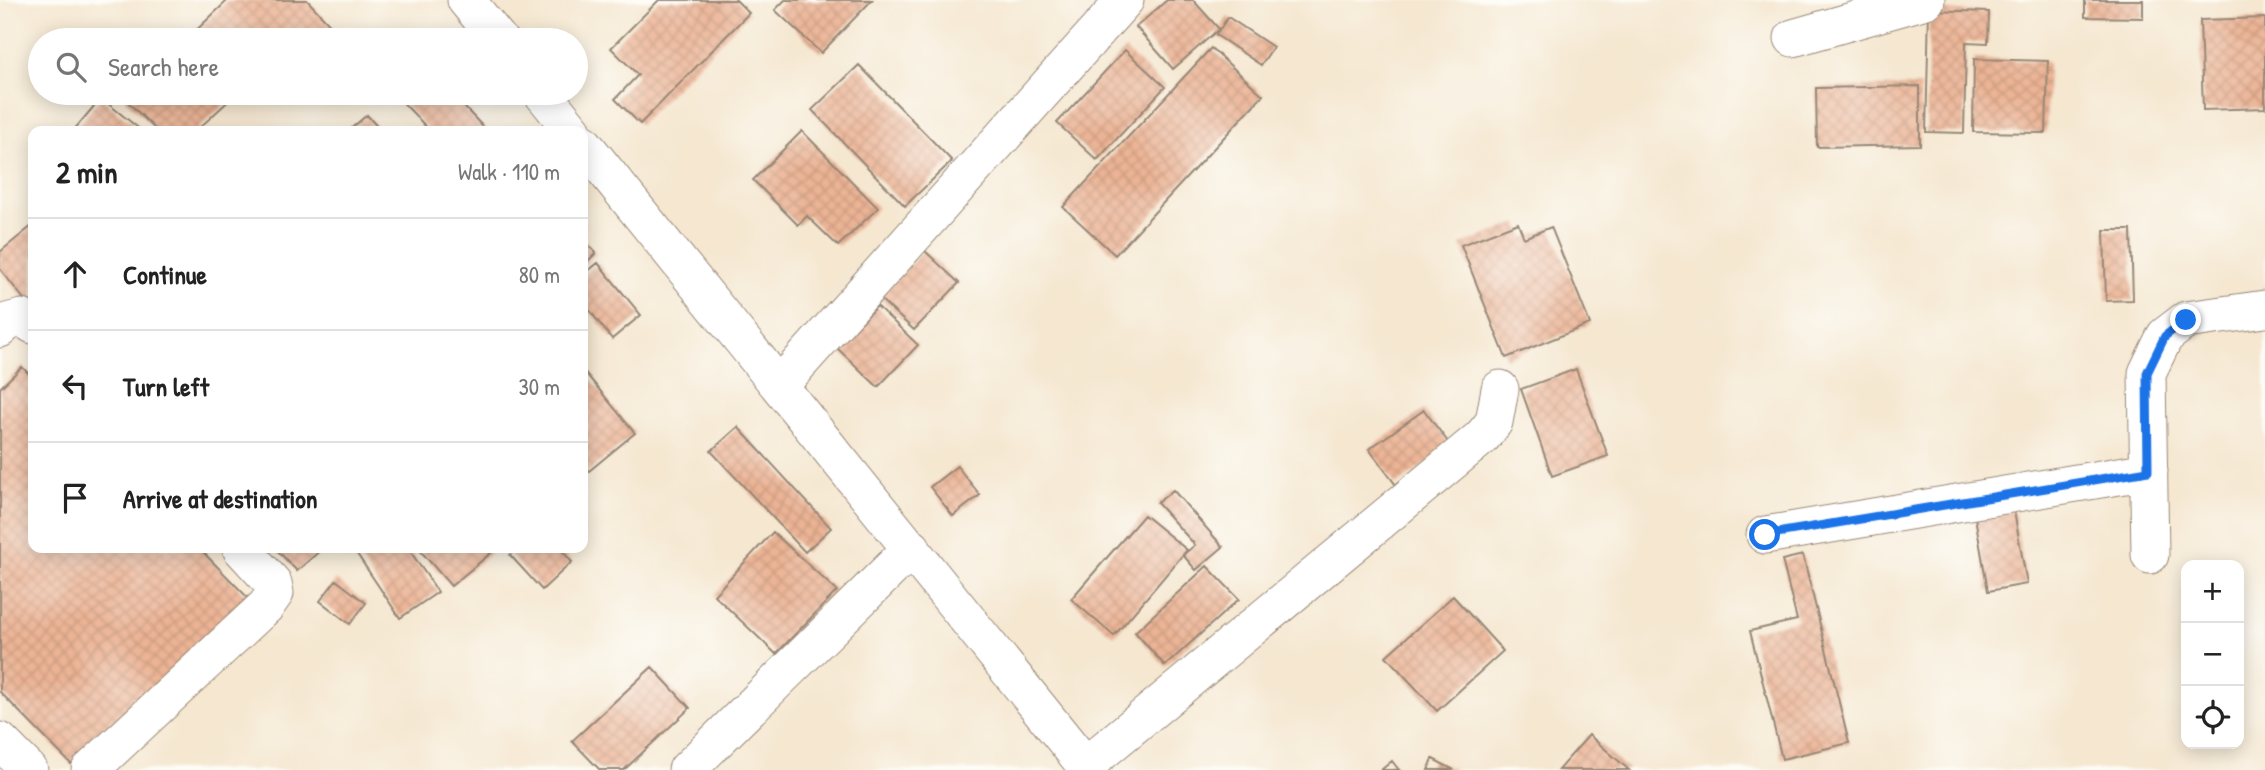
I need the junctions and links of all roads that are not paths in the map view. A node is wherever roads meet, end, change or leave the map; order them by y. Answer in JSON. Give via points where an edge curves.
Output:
{"nodes":[{"id":1,"x":466,"y":0,"type":"edge"},
{"id":2,"x":1125,"y":0,"type":"edge"},
{"id":3,"x":1926,"y":0,"type":"edge"},
{"id":4,"x":489,"y":28,"type":"edge"},
{"id":5,"x":1793,"y":38,"type":"dead end"},
{"id":6,"x":552,"y":105,"type":"edge"},
{"id":7,"x":569,"y":126,"type":"edge"},
{"id":8,"x":588,"y":149,"type":"edge"},
{"id":9,"x":2265,"y":309,"type":"edge"},
{"id":10,"x":28,"y":322,"type":"edge"},
{"id":11,"x":0,"y":329,"type":"edge"},
{"id":12,"x":780,"y":385,"type":"junction"},
{"id":13,"x":1500,"y":389,"type":"dead end"},
{"id":14,"x":2148,"y":471,"type":"junction"},
{"id":15,"x":1765,"y":535,"type":"dead end"},
{"id":16,"x":912,"y":548,"type":"junction"},
{"id":17,"x":246,"y":553,"type":"edge"},
{"id":18,"x":2150,"y":555,"type":"dead end"},
{"id":19,"x":0,"y":741,"type":"edge"},
{"id":20,"x":1087,"y":768,"type":"edge"},
{"id":21,"x":29,"y":770,"type":"edge"},
{"id":22,"x":90,"y":770,"type":"edge"},
{"id":23,"x":687,"y":770,"type":"edge"}],
"edges":[{"from":1,"to":4,"type":"street"},
{"from":2,"to":12,"type":"street"},
{"from":3,"to":5,"type":"street"},
{"from":6,"to":7,"type":"street"},
{"from":8,"to":12,"type":"street"},
{"from":9,"to":14,"type":"street","via":[[2186,320],[2165,336],[2147,373]]},
{"from":10,"to":11,"type":"street","via":[[22,318]]},
{"from":12,"to":16,"type":"street"},
{"from":13,"to":20,"type":"street","via":[[1494,422],[1482,438]]},
{"from":14,"to":15,"type":"street"},
{"from":14,"to":18,"type":"street"},
{"from":16,"to":20,"type":"street"},
{"from":16,"to":23,"type":"street"},
{"from":17,"to":22,"type":"street","via":[[273,583],[275,593],[266,606]]},
{"from":19,"to":21,"type":"street"}]}
